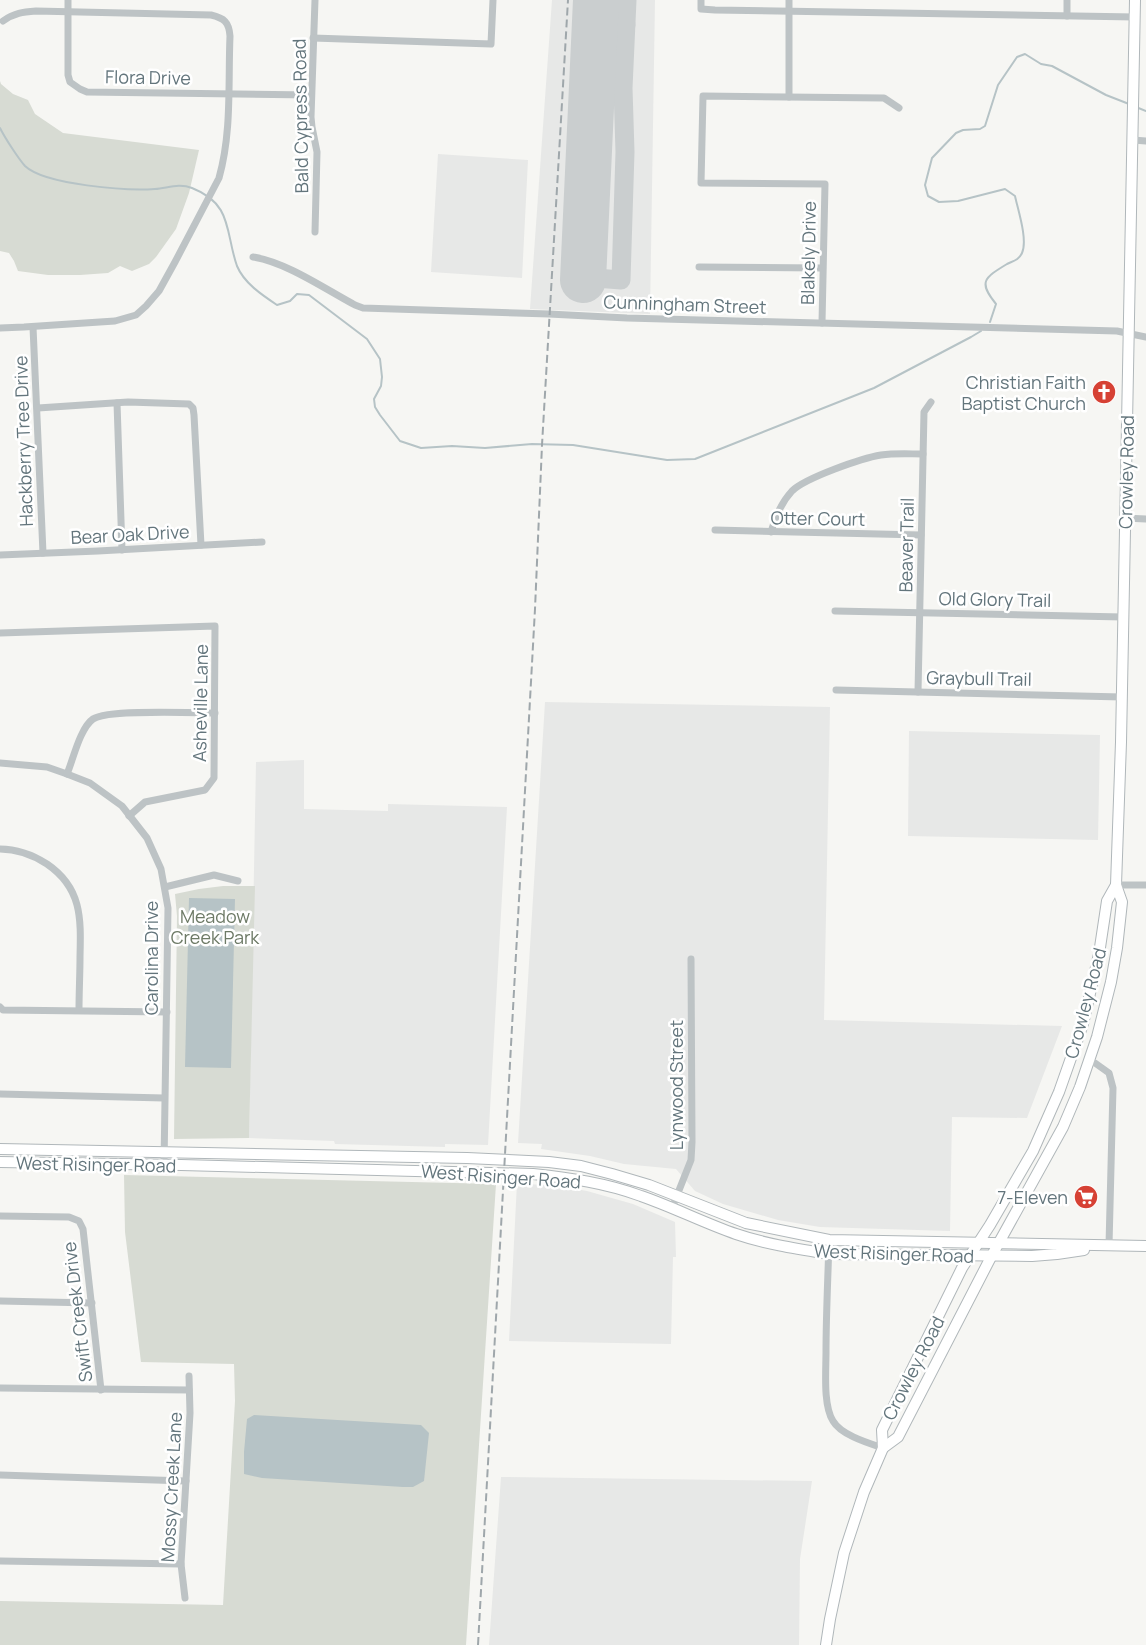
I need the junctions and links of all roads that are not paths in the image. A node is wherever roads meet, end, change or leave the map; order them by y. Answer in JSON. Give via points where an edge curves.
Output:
{"nodes":[{"id":1,"x":68,"y":0,"type":"edge"},
{"id":2,"x":315,"y":0,"type":"edge"},
{"id":3,"x":494,"y":0,"type":"edge"},
{"id":4,"x":701,"y":0,"type":"edge"},
{"id":5,"x":789,"y":0,"type":"edge"},
{"id":6,"x":1067,"y":0,"type":"edge"},
{"id":7,"x":1135,"y":0,"type":"edge"},
{"id":8,"x":788,"y":11,"type":"junction"},
{"id":9,"x":68,"y":12,"type":"junction"},
{"id":10,"x":1067,"y":16,"type":"junction"},
{"id":11,"x":1135,"y":17,"type":"junction"},
{"id":12,"x":3,"y":21,"type":"dead end"},
{"id":13,"x":313,"y":38,"type":"junction"},
{"id":14,"x":228,"y":94,"type":"junction"},
{"id":15,"x":311,"y":95,"type":"junction"},
{"id":16,"x":789,"y":97,"type":"junction"},
{"id":17,"x":899,"y":108,"type":"dead end"},
{"id":18,"x":1132,"y":140,"type":"junction"},
{"id":19,"x":1146,"y":141,"type":"edge"},
{"id":20,"x":316,"y":232,"type":"dead end"},
{"id":21,"x":254,"y":257,"type":"dead end"},
{"id":22,"x":699,"y":267,"type":"dead end"},
{"id":23,"x":822,"y":268,"type":"junction"},
{"id":24,"x":822,"y":324,"type":"junction"},
{"id":25,"x":33,"y":327,"type":"junction"},
{"id":26,"x":0,"y":328,"type":"edge"},
{"id":27,"x":1128,"y":332,"type":"junction"},
{"id":28,"x":1146,"y":337,"type":"edge"},
{"id":29,"x":931,"y":402,"type":"dead end"},
{"id":30,"x":117,"y":403,"type":"junction"},
{"id":31,"x":38,"y":408,"type":"junction"},
{"id":32,"x":923,"y":454,"type":"junction"},
{"id":33,"x":1125,"y":518,"type":"junction"},
{"id":34,"x":1146,"y":519,"type":"edge"},
{"id":35,"x":715,"y":530,"type":"dead end"},
{"id":36,"x":771,"y":532,"type":"junction"},
{"id":37,"x":921,"y":535,"type":"junction"},
{"id":38,"x":262,"y":542,"type":"dead end"},
{"id":39,"x":201,"y":546,"type":"junction"},
{"id":40,"x":122,"y":550,"type":"junction"},
{"id":41,"x":43,"y":553,"type":"junction"},
{"id":42,"x":0,"y":555,"type":"edge"},
{"id":43,"x":835,"y":611,"type":"dead end"},
{"id":44,"x":920,"y":613,"type":"junction"},
{"id":45,"x":1123,"y":617,"type":"junction"},
{"id":46,"x":0,"y":633,"type":"edge"},
{"id":47,"x":836,"y":690,"type":"dead end"},
{"id":48,"x":918,"y":692,"type":"junction"},
{"id":49,"x":1122,"y":697,"type":"junction"},
{"id":50,"x":215,"y":713,"type":"junction"},
{"id":51,"x":0,"y":762,"type":"edge"},
{"id":52,"x":67,"y":774,"type":"junction"},
{"id":53,"x":129,"y":816,"type":"junction"},
{"id":54,"x":0,"y":849,"type":"edge"},
{"id":55,"x":238,"y":881,"type":"dead end"},
{"id":56,"x":1116,"y":885,"type":"junction"},
{"id":57,"x":1146,"y":885,"type":"edge"},
{"id":58,"x":165,"y":886,"type":"junction"},
{"id":59,"x":691,"y":959,"type":"dead end"},
{"id":60,"x":0,"y":1007,"type":"edge"},
{"id":61,"x":79,"y":1010,"type":"junction"},
{"id":62,"x":167,"y":1012,"type":"junction"},
{"id":63,"x":1089,"y":1061,"type":"junction"},
{"id":64,"x":0,"y":1094,"type":"edge"},
{"id":65,"x":164,"y":1098,"type":"junction"},
{"id":66,"x":0,"y":1148,"type":"edge"},
{"id":67,"x":164,"y":1151,"type":"junction"},
{"id":68,"x":313,"y":1154,"type":"junction"},
{"id":69,"x":0,"y":1162,"type":"edge"},
{"id":70,"x":164,"y":1165,"type":"junction"},
{"id":71,"x":246,"y":1167,"type":"junction"},
{"id":72,"x":676,"y":1196,"type":"junction"},
{"id":73,"x":672,"y":1208,"type":"junction"},
{"id":74,"x":0,"y":1216,"type":"edge"},
{"id":75,"x":829,"y":1240,"type":"junction"},
{"id":76,"x":978,"y":1244,"type":"junction"},
{"id":77,"x":998,"y":1244,"type":"junction"},
{"id":78,"x":1109,"y":1245,"type":"junction"},
{"id":79,"x":1146,"y":1246,"type":"edge"},
{"id":80,"x":829,"y":1254,"type":"junction"},
{"id":81,"x":969,"y":1256,"type":"junction"},
{"id":82,"x":991,"y":1257,"type":"junction"},
{"id":83,"x":0,"y":1301,"type":"edge"},
{"id":84,"x":92,"y":1303,"type":"junction"},
{"id":85,"x":189,"y":1376,"type":"dead end"},
{"id":86,"x":0,"y":1388,"type":"edge"},
{"id":87,"x":101,"y":1390,"type":"junction"},
{"id":88,"x":189,"y":1390,"type":"junction"},
{"id":89,"x":883,"y":1448,"type":"junction"},
{"id":90,"x":0,"y":1475,"type":"edge"},
{"id":91,"x":186,"y":1481,"type":"junction"},
{"id":92,"x":0,"y":1561,"type":"edge"},
{"id":93,"x":181,"y":1564,"type":"junction"},
{"id":94,"x":185,"y":1598,"type":"dead end"},
{"id":95,"x":826,"y":1645,"type":"edge"}],
"edges":[{"from":1,"to":9,"type":"street","name":"Flora Drive"},
{"from":2,"to":13,"type":"street","name":"Bald Cypress Road"},
{"from":3,"to":13,"type":"street","via":[[492,44]]},
{"from":4,"to":8,"type":"street","via":[[701,9]]},
{"from":5,"to":8,"type":"street"},
{"from":6,"to":10,"type":"street"},
{"from":7,"to":11,"type":"main road","name":"Crowley Road"},
{"from":8,"to":10,"type":"street"},
{"from":8,"to":16,"type":"street"},
{"from":9,"to":12,"type":"street","via":[[22,12]]},
{"from":9,"to":14,"type":"street","name":"Flora Drive","via":[[68,75],[70,82],[80,89],[87,92]]},
{"from":9,"to":14,"type":"street","via":[[222,17],[230,28]]},
{"from":10,"to":11,"type":"street"},
{"from":11,"to":18,"type":"main road","name":"Crowley Road"},
{"from":13,"to":15,"type":"street","name":"Bald Cypress Road"},
{"from":14,"to":15,"type":"street","name":"Flora Drive"},
{"from":14,"to":25,"type":"street","via":[[226,149],[219,178],[175,262],[146,306],[136,315],[116,321]]},
{"from":15,"to":20,"type":"street","name":"Bald Cypress Road","via":[[317,152]]},
{"from":16,"to":17,"type":"street","via":[[884,98]]},
{"from":16,"to":23,"type":"street","name":"Blakely Drive","via":[[703,96],[701,183],[825,184]]},
{"from":18,"to":19,"type":"street"},
{"from":18,"to":27,"type":"main road","name":"Crowley Road"},
{"from":21,"to":24,"type":"street","name":"Cunningham Street","via":[[285,267],[363,308]]},
{"from":22,"to":23,"type":"street"},
{"from":23,"to":24,"type":"street","name":"Blakely Drive"},
{"from":24,"to":27,"type":"street","name":"Cunningham Street"},
{"from":25,"to":26,"type":"street"},
{"from":25,"to":31,"type":"street","name":"Hackberry Tree Drive"},
{"from":27,"to":28,"type":"street","name":"Cunningham Street"},
{"from":27,"to":33,"type":"main road","name":"Crowley Road"},
{"from":29,"to":32,"type":"street","name":"Beaver Trail","via":[[924,412]]},
{"from":30,"to":31,"type":"street"},
{"from":30,"to":39,"type":"street","via":[[184,403],[193,408]]},
{"from":30,"to":40,"type":"street"},
{"from":31,"to":41,"type":"street","name":"Hackberry Tree Drive"},
{"from":32,"to":36,"type":"street","via":[[878,456],[854,462],[805,483],[794,489],[784,501]]},
{"from":32,"to":37,"type":"street","name":"Beaver Trail"},
{"from":33,"to":34,"type":"street"},
{"from":33,"to":45,"type":"main road","name":"Crowley Road"},
{"from":35,"to":36,"type":"street","name":"Otter Court"},
{"from":36,"to":37,"type":"street","name":"Otter Court"},
{"from":37,"to":44,"type":"street","name":"Beaver Trail"},
{"from":38,"to":39,"type":"street","name":"Bear Oak Drive"},
{"from":39,"to":40,"type":"street","name":"Bear Oak Drive"},
{"from":40,"to":41,"type":"street","name":"Bear Oak Drive"},
{"from":41,"to":42,"type":"street","name":"Bear Oak Drive"},
{"from":43,"to":44,"type":"street","name":"Old Glory Trail"},
{"from":44,"to":45,"type":"street","name":"Old Glory Trail"},
{"from":44,"to":48,"type":"street","name":"Beaver Trail"},
{"from":45,"to":49,"type":"main road","name":"Crowley Road"},
{"from":46,"to":50,"type":"street","name":"Asheville Lane","via":[[216,626]]},
{"from":47,"to":48,"type":"street","name":"Graybull Trail"},
{"from":48,"to":49,"type":"street","name":"Graybull Trail"},
{"from":49,"to":56,"type":"main road","name":"Crowley Road"},
{"from":50,"to":52,"type":"street","via":[[110,714],[93,719],[83,732]]},
{"from":50,"to":53,"type":"street","name":"Asheville Lane","via":[[214,778],[205,790],[145,802]]},
{"from":51,"to":52,"type":"street","name":"Carolina Drive","via":[[47,767]]},
{"from":52,"to":53,"type":"street","name":"Carolina Drive","via":[[90,783],[122,806]]},
{"from":53,"to":58,"type":"street","name":"Carolina Drive","via":[[147,838]]},
{"from":54,"to":61,"type":"street","via":[[36,857],[66,882],[75,898],[80,921]]},
{"from":55,"to":58,"type":"street","via":[[214,875]]},
{"from":56,"to":57,"type":"street"},
{"from":56,"to":63,"type":"main road","name":"Crowley Road","via":[[1122,902],[1117,948]]},
{"from":56,"to":76,"type":"main road","name":"Crowley Road","via":[[1106,901],[1099,954],[1083,1024],[1059,1092],[1029,1157]]},
{"from":58,"to":62,"type":"street","name":"Carolina Drive","via":[[168,908]]},
{"from":59,"to":72,"type":"street","name":"Lynwood Street","via":[[692,1142],[690,1160]]},
{"from":60,"to":61,"type":"street","via":[[3,1010]]},
{"from":61,"to":62,"type":"street"},
{"from":62,"to":65,"type":"street","name":"Carolina Drive"},
{"from":63,"to":77,"type":"main road","name":"Crowley Road","via":[[1063,1127]]},
{"from":63,"to":78,"type":"street","name":"Crowley Road","via":[[1109,1073],[1113,1088]]},
{"from":64,"to":65,"type":"street"},
{"from":65,"to":67,"type":"street","name":"Carolina Drive"},
{"from":66,"to":67,"type":"main road","name":"West Risinger Road"},
{"from":67,"to":68,"type":"main road","name":"West Risinger Road"},
{"from":67,"to":70,"type":"street","name":"Carolina Drive"},
{"from":68,"to":71,"type":"main road","via":[[305,1164],[255,1164]]},
{"from":68,"to":72,"type":"main road","name":"West Risinger Road","via":[[549,1162],[612,1174]]},
{"from":69,"to":70,"type":"main road","name":"West Risinger Road"},
{"from":70,"to":71,"type":"main road","name":"West Risinger Road"},
{"from":71,"to":73,"type":"main road","name":"West Risinger Road","via":[[533,1174],[585,1180],[640,1195]]},
{"from":72,"to":73,"type":"street","name":"Lynwood Street"},
{"from":72,"to":75,"type":"main road","name":"West Risinger Road","via":[[746,1223]]},
{"from":73,"to":80,"type":"main road","name":"West Risinger Road","via":[[736,1234]]},
{"from":74,"to":84,"type":"street","name":"Swift Creek Drive","via":[[69,1217],[79,1221],[83,1229]]},
{"from":75,"to":76,"type":"main road","name":"West Risinger Road"},
{"from":75,"to":80,"type":"street"},
{"from":76,"to":77,"type":"main road","name":"West Risinger Road"},
{"from":76,"to":81,"type":"main road","name":"Crowley Road"},
{"from":77,"to":78,"type":"main road","name":"West Risinger Road"},
{"from":77,"to":82,"type":"main road","name":"Crowley Road"},
{"from":78,"to":79,"type":"main road","name":"West Risinger Road"},
{"from":78,"to":82,"type":"main road","name":"West Risinger Road","via":[[1057,1254]]},
{"from":80,"to":81,"type":"main road","name":"West Risinger Road"},
{"from":80,"to":89,"type":"street","via":[[827,1405],[833,1423],[858,1439]]},
{"from":81,"to":82,"type":"main road","name":"West Risinger Road"},
{"from":81,"to":89,"type":"main road","name":"Crowley Road","via":[[886,1420],[882,1430]]},
{"from":82,"to":89,"type":"main road","name":"Crowley Road","via":[[898,1437]]},
{"from":83,"to":84,"type":"street"},
{"from":84,"to":87,"type":"street","name":"Swift Creek Drive"},
{"from":85,"to":88,"type":"street","name":"Mossy Creek Lane"},
{"from":86,"to":87,"type":"street"},
{"from":87,"to":88,"type":"street"},
{"from":88,"to":91,"type":"street","name":"Mossy Creek Lane"},
{"from":89,"to":95,"type":"main road","via":[[864,1492],[844,1554]]},
{"from":90,"to":91,"type":"street"},
{"from":91,"to":93,"type":"street","name":"Mossy Creek Lane"},
{"from":92,"to":93,"type":"street"},
{"from":93,"to":94,"type":"street","name":"Mossy Creek Lane"}]}
